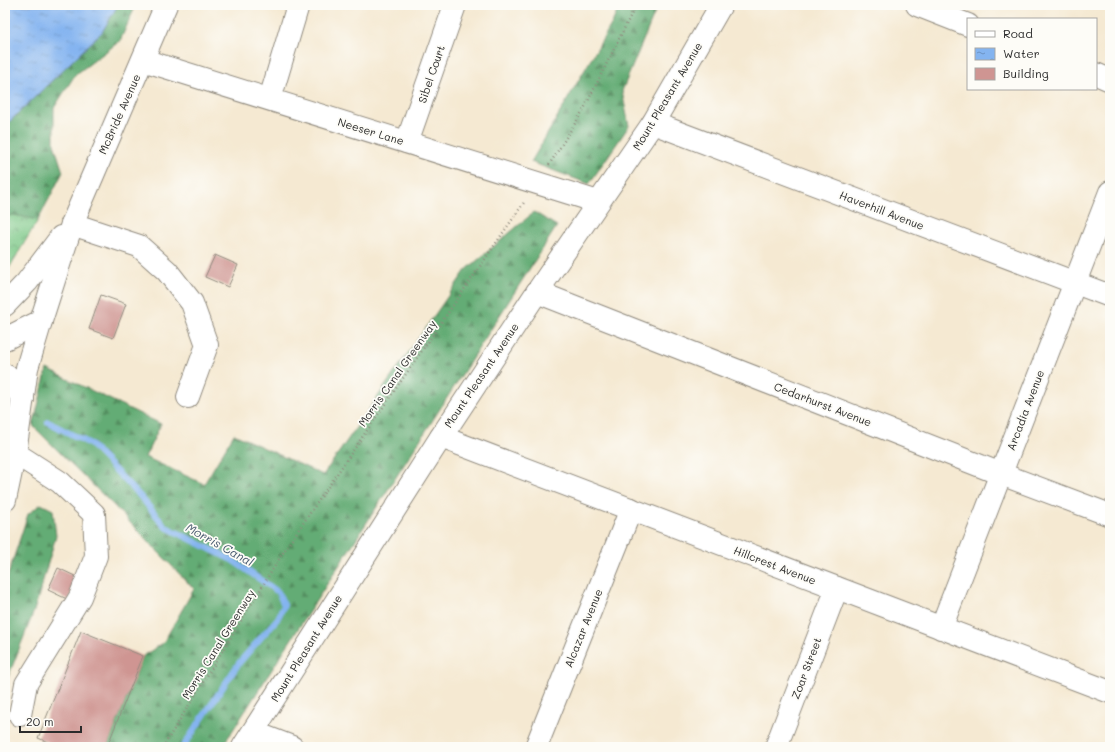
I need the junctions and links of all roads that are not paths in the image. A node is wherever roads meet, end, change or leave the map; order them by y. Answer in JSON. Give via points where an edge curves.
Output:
{"nodes":[{"id":1,"x":166,"y":5,"type":"edge"},
{"id":2,"x":298,"y":5,"type":"edge"},
{"id":3,"x":455,"y":5,"type":"edge"},
{"id":4,"x":721,"y":5,"type":"edge"},
{"id":5,"x":916,"y":5,"type":"edge"},
{"id":6,"x":967,"y":25,"type":"edge"},
{"id":7,"x":143,"y":60,"type":"junction"},
{"id":8,"x":1097,"y":74,"type":"edge"},
{"id":9,"x":1110,"y":80,"type":"edge"},
{"id":10,"x":270,"y":99,"type":"junction"},
{"id":11,"x":654,"y":123,"type":"junction"},
{"id":12,"x":407,"y":142,"type":"junction"},
{"id":13,"x":1110,"y":192,"type":"edge"},
{"id":14,"x":598,"y":202,"type":"junction"},
{"id":15,"x":72,"y":224,"type":"junction"},
{"id":16,"x":1074,"y":283,"type":"junction"},
{"id":17,"x":537,"y":292,"type":"junction"},
{"id":18,"x":1110,"y":296,"type":"edge"},
{"id":19,"x":5,"y":305,"type":"edge"},
{"id":20,"x":40,"y":321,"type":"junction"},
{"id":21,"x":5,"y":338,"type":"edge"},
{"id":22,"x":5,"y":375,"type":"edge"},
{"id":23,"x":188,"y":397,"type":"dead end"},
{"id":24,"x":23,"y":399,"type":"junction"},
{"id":25,"x":441,"y":436,"type":"junction"},
{"id":26,"x":16,"y":453,"type":"junction"},
{"id":27,"x":1001,"y":474,"type":"junction"},
{"id":28,"x":5,"y":500,"type":"edge"},
{"id":29,"x":631,"y":509,"type":"junction"},
{"id":30,"x":1110,"y":515,"type":"edge"},
{"id":31,"x":836,"y":588,"type":"junction"},
{"id":32,"x":941,"y":628,"type":"junction"},
{"id":33,"x":1110,"y":692,"type":"edge"},
{"id":34,"x":20,"y":715,"type":"dead end"},
{"id":35,"x":248,"y":740,"type":"edge"},
{"id":36,"x":292,"y":747,"type":"edge"},
{"id":37,"x":536,"y":747,"type":"edge"},
{"id":38,"x":776,"y":747,"type":"edge"}],
"edges":[{"from":1,"to":7,"type":"street","name":"McBride Avenue"},
{"from":2,"to":10,"type":"street"},
{"from":3,"to":12,"type":"street","name":"Sibel Court"},
{"from":4,"to":11,"type":"street","name":"Mount Pleasant Avenue"},
{"from":5,"to":6,"type":"street"},
{"from":7,"to":10,"type":"street","name":"Neeser Lane"},
{"from":7,"to":15,"type":"street","name":"McBride Avenue"},
{"from":8,"to":9,"type":"street"},
{"from":10,"to":12,"type":"street","name":"Neeser Lane"},
{"from":11,"to":14,"type":"street","name":"Mount Pleasant Avenue"},
{"from":11,"to":16,"type":"street","name":"Haverhill Avenue"},
{"from":12,"to":14,"type":"street","name":"Neeser Lane"},
{"from":13,"to":16,"type":"street","name":"Arcadia Avenue"},
{"from":14,"to":17,"type":"street","name":"Mount Pleasant Avenue"},
{"from":15,"to":19,"type":"street","name":"McBride Avenue","via":[[27,282]]},
{"from":15,"to":20,"type":"street","name":"McBride Avenue"},
{"from":15,"to":23,"type":"street","via":[[139,246],[167,271],[192,303],[207,344]]},
{"from":16,"to":18,"type":"street","name":"Haverhill Avenue"},
{"from":16,"to":27,"type":"street","name":"Arcadia Avenue"},
{"from":17,"to":25,"type":"street","name":"Mount Pleasant Avenue"},
{"from":17,"to":27,"type":"street","name":"Cedarhurst Avenue"},
{"from":20,"to":21,"type":"street"},
{"from":20,"to":24,"type":"street","name":"McBride Avenue","via":[[27,368]]},
{"from":22,"to":24,"type":"street"},
{"from":24,"to":26,"type":"street","name":"McBride Avenue"},
{"from":25,"to":29,"type":"street","name":"Hillcrest Avenue"},
{"from":25,"to":35,"type":"street","name":"Mount Pleasant Avenue"},
{"from":26,"to":28,"type":"street","name":"McBride Avenue"},
{"from":26,"to":34,"type":"street","via":[[60,482],[94,514],[96,556],[80,597],[26,684]]},
{"from":27,"to":30,"type":"street","name":"Cedarhurst Avenue"},
{"from":27,"to":32,"type":"street","name":"Arcadia Avenue"},
{"from":29,"to":31,"type":"street","name":"Hillcrest Avenue"},
{"from":29,"to":37,"type":"street","name":"Alcazar Avenue"},
{"from":31,"to":32,"type":"street","name":"Hillcrest Avenue"},
{"from":31,"to":38,"type":"street","name":"Zoar Street"},
{"from":32,"to":33,"type":"street","name":"Hillcrest Avenue"},
{"from":35,"to":36,"type":"street"}]}
